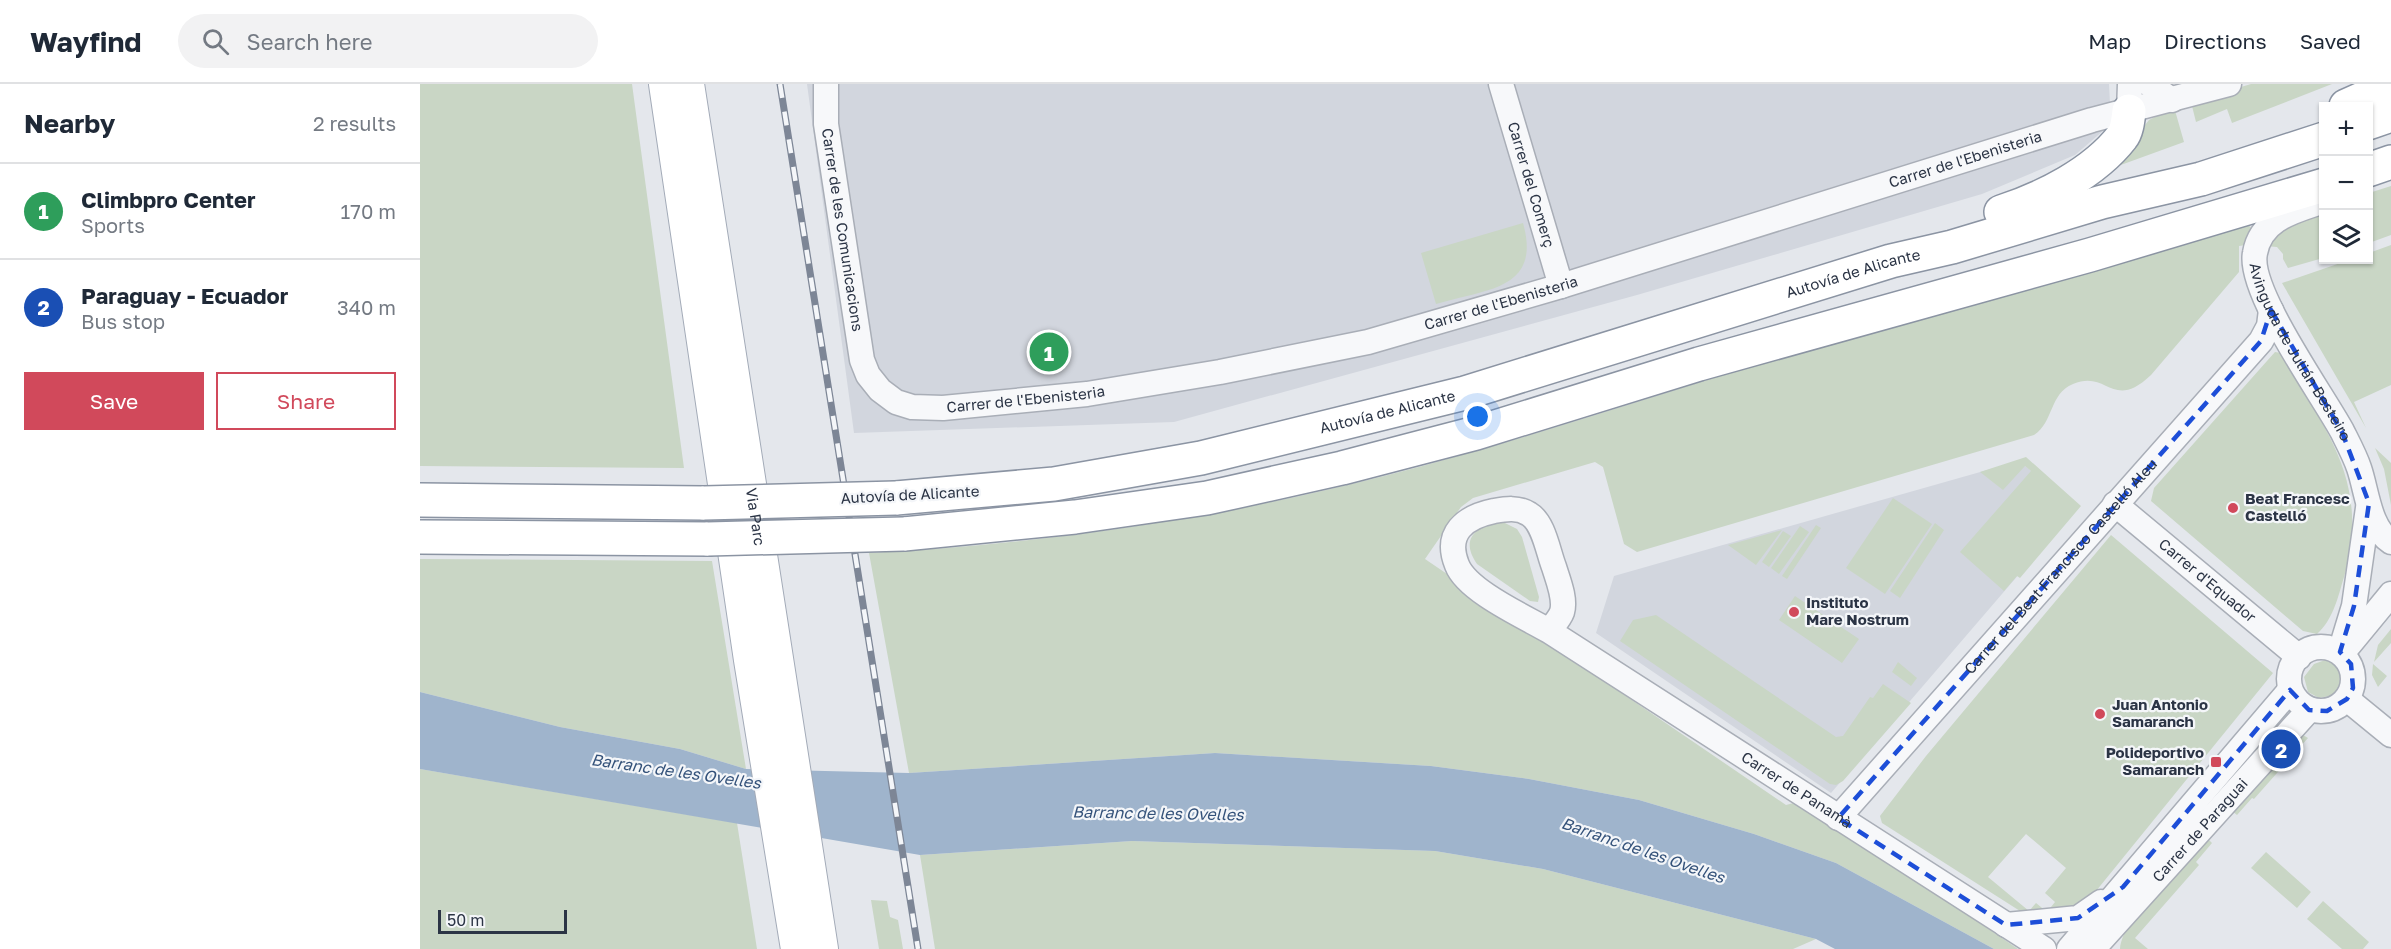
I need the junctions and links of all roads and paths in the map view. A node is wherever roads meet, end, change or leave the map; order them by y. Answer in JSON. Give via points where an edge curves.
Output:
{"nodes":[{"id":1,"x":665,"y":84,"type":"edge"},
{"id":2,"x":688,"y":84,"type":"edge"},
{"id":3,"x":826,"y":84,"type":"edge"},
{"id":4,"x":1501,"y":84,"type":"edge"},
{"id":5,"x":2149,"y":84,"type":"edge"},
{"id":6,"x":2229,"y":84,"type":"edge"},
{"id":7,"x":2391,"y":87,"type":"edge"},
{"id":8,"x":2130,"y":97,"type":"edge"},
{"id":9,"x":2172,"y":100,"type":"junction"},
{"id":10,"x":2355,"y":102,"type":"edge"},
{"id":11,"x":2319,"y":118,"type":"edge"},
{"id":12,"x":2383,"y":136,"type":"edge"},
{"id":13,"x":2319,"y":141,"type":"edge"},
{"id":14,"x":2319,"y":159,"type":"edge"},
{"id":15,"x":2373,"y":159,"type":"edge"},
{"id":16,"x":2391,"y":178,"type":"edge"},
{"id":17,"x":2373,"y":184,"type":"edge"},
{"id":18,"x":2319,"y":186,"type":"edge"},
{"id":19,"x":2102,"y":202,"type":"junction"},
{"id":20,"x":2319,"y":203,"type":"edge"},
{"id":21,"x":1891,"y":261,"type":"junction"},
{"id":22,"x":1561,"y":286,"type":"junction"},
{"id":23,"x":2271,"y":310,"type":"junction"},
{"id":24,"x":1700,"y":364,"type":"junction"},
{"id":25,"x":868,"y":375,"type":"joint"},
{"id":26,"x":420,"y":500,"type":"edge"},
{"id":27,"x":2369,"y":503,"type":"junction"},
{"id":28,"x":2115,"y":504,"type":"junction"},
{"id":29,"x":420,"y":537,"type":"edge"},
{"id":30,"x":2391,"y":542,"type":"edge"},
{"id":31,"x":2391,"y":594,"type":"edge"},
{"id":32,"x":1549,"y":631,"type":"junction"},
{"id":33,"x":2341,"y":653,"type":"junction"},
{"id":34,"x":2299,"y":657,"type":"junction"},
{"id":35,"x":764,"y":662,"type":"junction"},
{"id":36,"x":2290,"y":690,"type":"junction"},
{"id":37,"x":2348,"y":699,"type":"junction"},
{"id":38,"x":2309,"y":710,"type":"junction"},
{"id":39,"x":2391,"y":735,"type":"edge"},
{"id":40,"x":1838,"y":818,"type":"junction"},
{"id":41,"x":2122,"y":887,"type":"junction"},
{"id":42,"x":800,"y":890,"type":"junction"},
{"id":43,"x":2117,"y":924,"type":"junction"},
{"id":44,"x":2006,"y":925,"type":"junction"},
{"id":45,"x":797,"y":949,"type":"edge"},
{"id":46,"x":822,"y":949,"type":"edge"},
{"id":47,"x":2044,"y":949,"type":"edge"},
{"id":48,"x":2069,"y":949,"type":"edge"},
{"id":49,"x":2093,"y":949,"type":"edge"},
{"id":50,"x":2112,"y":949,"type":"edge"}],
"edges":[{"from":1,"to":35,"type":"main road","name":"Via Parc"},
{"from":2,"to":35,"type":"main road","name":"Via Parc"},
{"from":3,"to":25,"type":"street","name":"Carrer de les Comunicacions","via":[[826,124],[862,360]]},
{"from":4,"to":22,"type":"street","name":"Carrer del Comerç"},
{"from":5,"to":9,"type":"street"},
{"from":6,"to":9,"type":"street","name":"Carrer de l'Ebenisteria"},
{"from":7,"to":10,"type":"highway"},
{"from":8,"to":9,"type":"street","name":"Carrer de l'Ebenisteria"},
{"from":8,"to":21,"type":"highway","via":[[2124,136],[2083,171],[2029,202],[1929,236]]},
{"from":8,"to":22,"type":"street","name":"Carrer de l'Ebenisteria","via":[[2081,123]]},
{"from":11,"to":19,"type":"highway"},
{"from":12,"to":15,"type":"highway"},
{"from":13,"to":19,"type":"highway","name":"Autovía de Alicante","via":[[2201,179]]},
{"from":14,"to":24,"type":"highway","via":[[1817,319]]},
{"from":16,"to":17,"type":"street"},
{"from":18,"to":24,"type":"highway"},
{"from":19,"to":21,"type":"highway","name":"Autovía de Alicante"},
{"from":20,"to":23,"type":"street","name":"Avinguda de Julián Besteiro","via":[[2274,221],[2257,242],[2253,265]]},
{"from":21,"to":26,"type":"highway","name":"Autovía de Alicante","bridge":true,"via":[[1465,393],[1201,458],[1054,484],[896,498],[704,503]]},
{"from":22,"to":25,"type":"street","name":"Carrer de l'Ebenisteria","via":[[1368,342],[1087,394],[943,408],[912,407],[896,402]]},
{"from":23,"to":27,"type":"street","name":"Avinguda de Julián Besteiro","via":[[2342,432],[2358,464]]},
{"from":23,"to":28,"type":"street","name":"Carrer del Beat Francisco Castelló Aleu","via":[[2269,326],[2261,341]]},
{"from":24,"to":29,"type":"highway","bridge":true,"via":[[1476,433],[1342,468],[1207,498],[1075,518],[904,534]]},
{"from":27,"to":30,"type":"street","name":"Avinguda de Julián Besteiro","via":[[2380,532]]},
{"from":27,"to":33,"type":"street","name":"Avinguda de Julián Besteiro","via":[[2354,606]]},
{"from":28,"to":34,"type":"street","name":"Carrer d'Equador"},
{"from":28,"to":40,"type":"street","name":"Carrer del Beat Francisco Castelló Aleu"},
{"from":31,"to":33,"type":"street"},
{"from":32,"to":32,"type":"street","name":"Carrer de Panamà","via":[[1562,612],[1561,588],[1540,527],[1530,514],[1512,508],[1466,520],[1457,531],[1454,546],[1457,566],[1473,585]]},
{"from":32,"to":40,"type":"street","name":"Carrer de Panamà"},
{"from":33,"to":34,"type":"street","via":[[2317,646],[2303,651]]},
{"from":33,"to":37,"type":"street","via":[[2351,664],[2354,678]]},
{"from":34,"to":36,"type":"street","via":[[2288,677]]},
{"from":35,"to":42,"type":"main road","name":"Via Parc"},
{"from":36,"to":38,"type":"street"},
{"from":36,"to":41,"type":"street","name":"Carrer de Paraguai"},
{"from":37,"to":38,"type":"street","via":[[2327,711]]},
{"from":37,"to":39,"type":"street"},
{"from":38,"to":43,"type":"street","name":"Carrer de Paraguai"},
{"from":40,"to":44,"type":"street","name":"Carrer de Panamà"},
{"from":41,"to":44,"type":"street","name":"Carrer de Paraguai","via":[[2078,918]]},
{"from":41,"to":48,"type":"street","name":"Carrer de Paraguai"},
{"from":42,"to":45,"type":"main road","name":"Via Parc"},
{"from":42,"to":46,"type":"main road","name":"Via Parc"},
{"from":43,"to":49,"type":"street","name":"Carrer de Paraguai"},
{"from":43,"to":50,"type":"street"},
{"from":44,"to":47,"type":"street","name":"Carrer de Panamà"}]}
